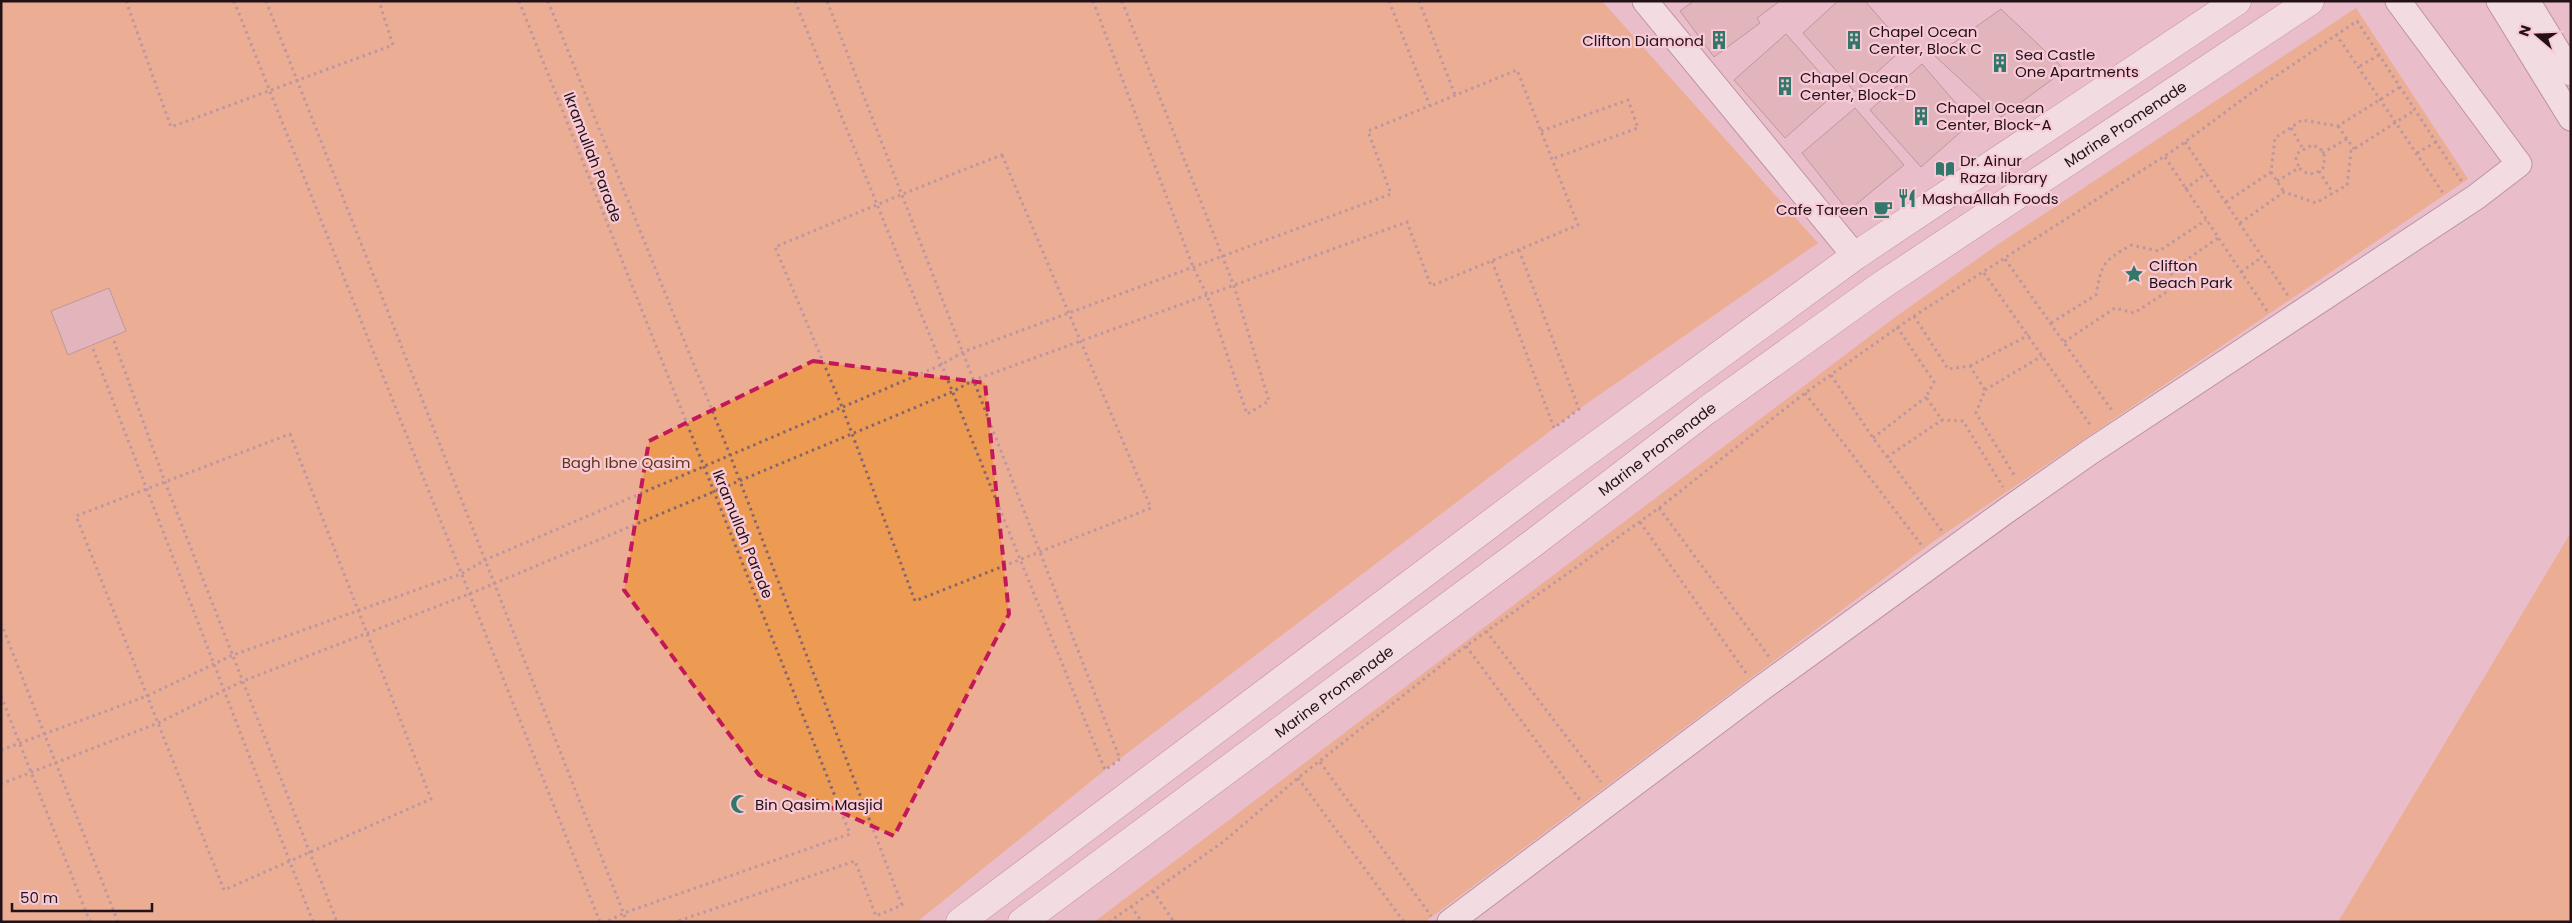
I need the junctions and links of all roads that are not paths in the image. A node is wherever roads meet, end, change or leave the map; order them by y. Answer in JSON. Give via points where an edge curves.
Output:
{"nodes":[{"id":1,"x":2237,"y":1,"type":"edge"},
{"id":2,"x":2310,"y":1,"type":"edge"},
{"id":3,"x":2398,"y":1,"type":"edge"},
{"id":4,"x":2499,"y":1,"type":"edge"},
{"id":5,"x":2527,"y":1,"type":"edge"},
{"id":6,"x":1646,"y":2,"type":"edge"},
{"id":7,"x":2571,"y":73,"type":"edge"},
{"id":8,"x":2571,"y":118,"type":"edge"},
{"id":9,"x":1855,"y":256,"type":"junction"},
{"id":10,"x":982,"y":913,"type":"edge"},
{"id":11,"x":1441,"y":919,"type":"edge"},
{"id":12,"x":960,"y":922,"type":"edge"},
{"id":13,"x":1022,"y":922,"type":"edge"}],
"edges":[{"from":1,"to":9,"type":"main road"},
{"from":2,"to":13,"type":"main road","name":"Marine Promenade","via":[[1882,285],[1714,404],[1532,544]]},
{"from":3,"to":11,"type":"street","via":[[2519,164],[2476,198],[2090,452]]},
{"from":4,"to":8,"type":"street"},
{"from":5,"to":7,"type":"street"},
{"from":6,"to":9,"type":"street"},
{"from":9,"to":10,"type":"main road","via":[[1542,485]]},
{"from":10,"to":12,"type":"main road"}]}
